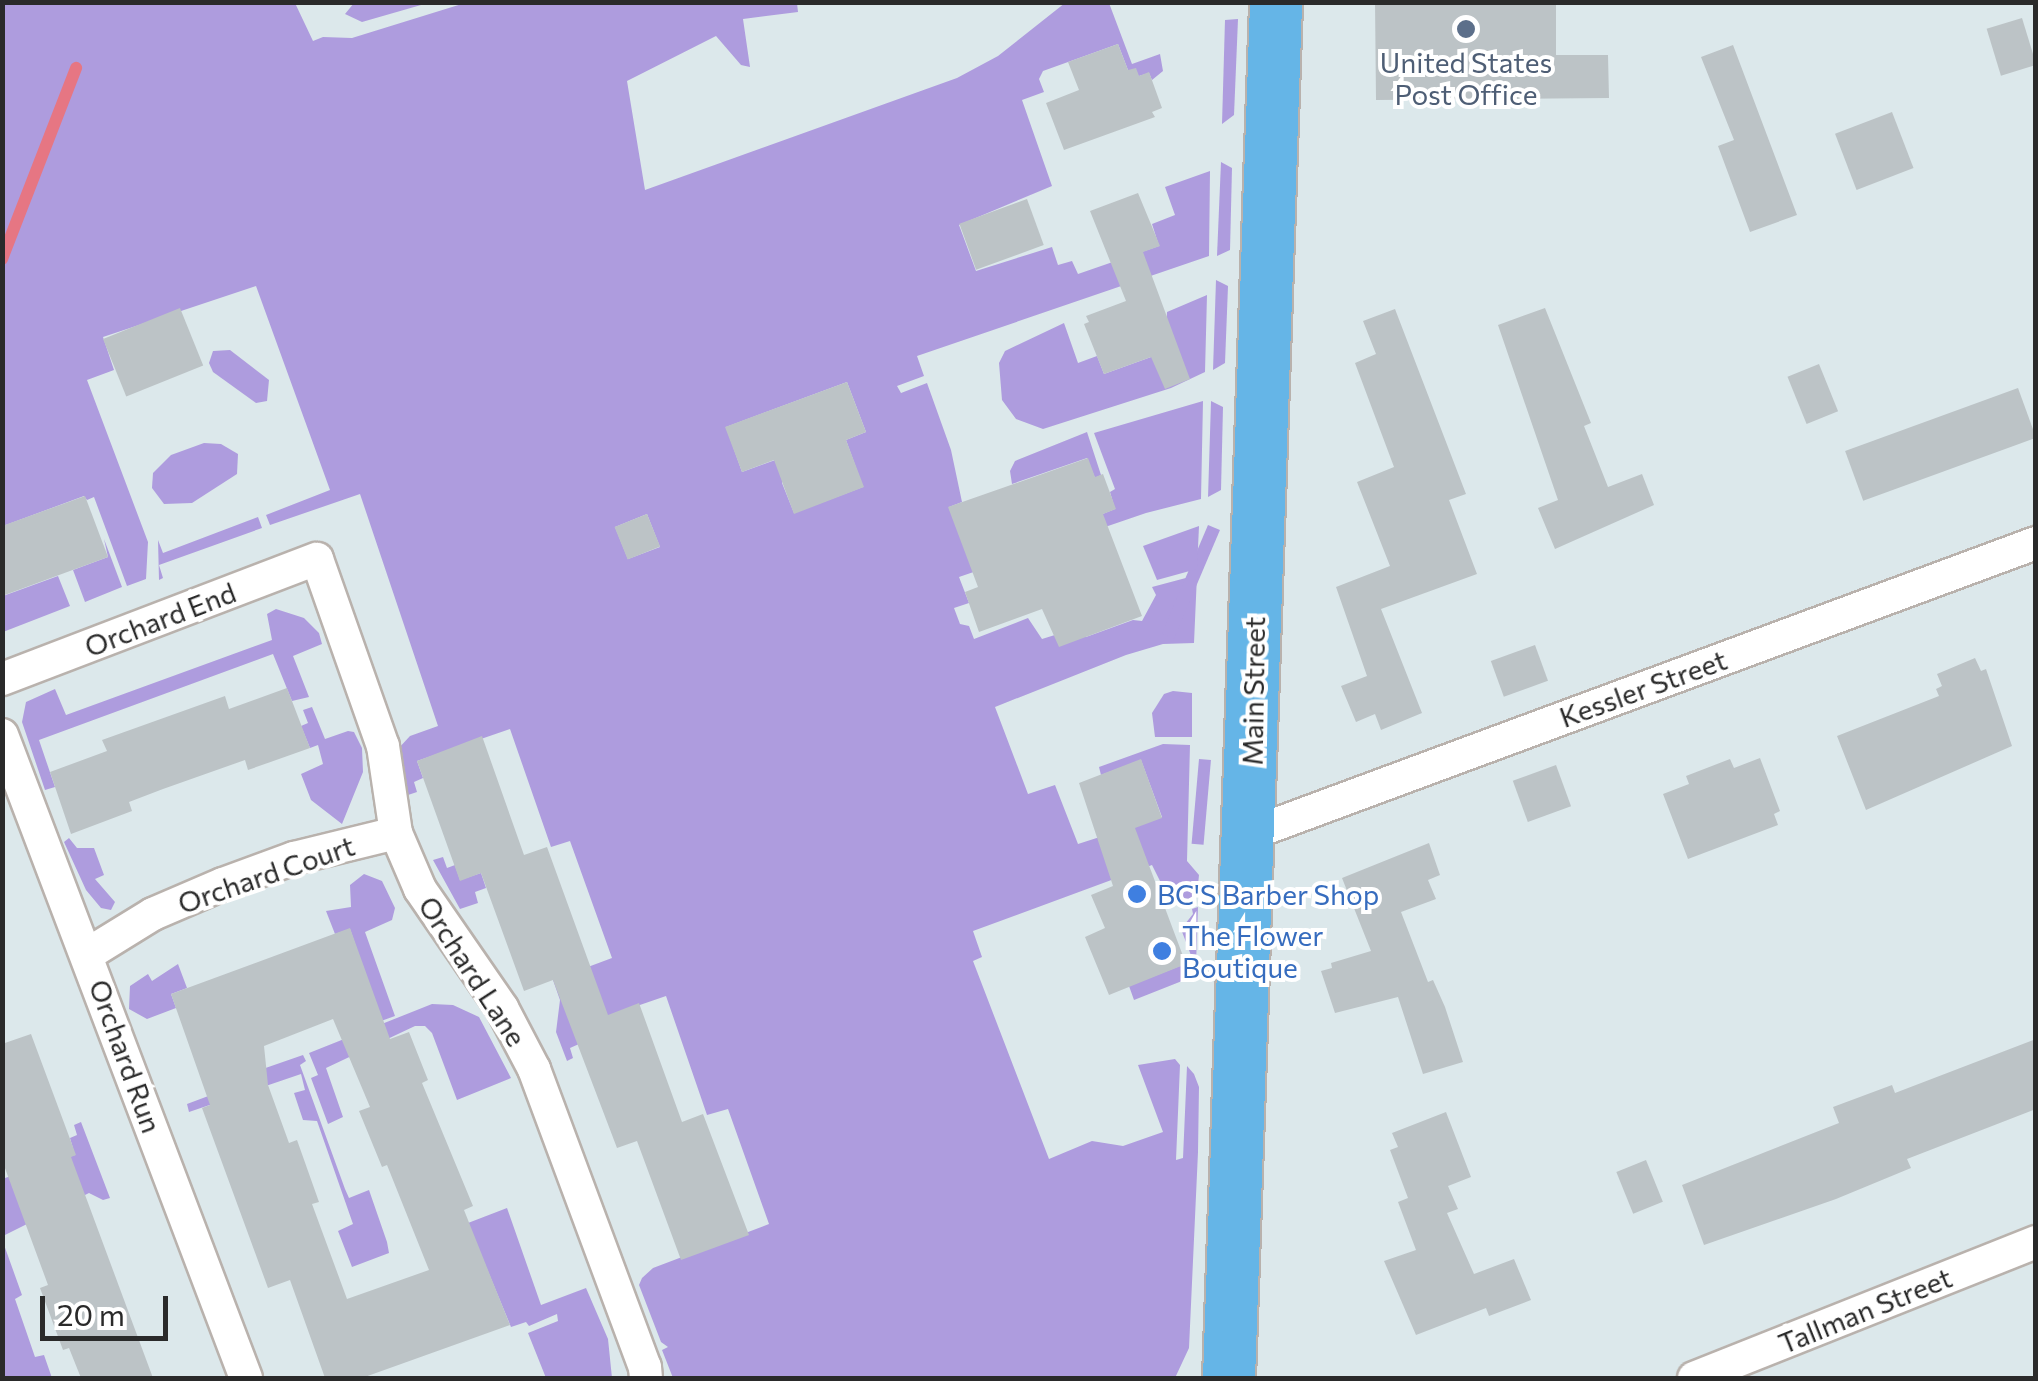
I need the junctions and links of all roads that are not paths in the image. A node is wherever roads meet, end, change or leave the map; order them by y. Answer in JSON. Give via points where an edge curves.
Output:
{"nodes":[{"id":1,"x":1276,"y":2,"type":"edge"},
{"id":2,"x":2036,"y":542,"type":"edge"},
{"id":3,"x":318,"y":559,"type":"joint"},
{"id":4,"x":2,"y":678,"type":"edge"},
{"id":5,"x":2,"y":735,"type":"edge"},
{"id":6,"x":396,"y":832,"type":"junction"},
{"id":7,"x":1250,"y":834,"type":"junction"},
{"id":8,"x":88,"y":954,"type":"junction"},
{"id":9,"x":2036,"y":1242,"type":"edge"},
{"id":10,"x":246,"y":1378,"type":"edge"},
{"id":11,"x":646,"y":1378,"type":"edge"},
{"id":12,"x":1229,"y":1378,"type":"edge"},
{"id":13,"x":1694,"y":1378,"type":"edge"}],
"edges":[{"from":1,"to":7,"type":"main road","name":"Main Street"},
{"from":2,"to":7,"type":"street","name":"Kessler Street"},
{"from":3,"to":4,"type":"street","name":"Orchard End"},
{"from":3,"to":6,"type":"street","name":"Orchard Lane","via":[[383,746]]},
{"from":5,"to":8,"type":"street","name":"Orchard Run"},
{"from":6,"to":8,"type":"street","name":"Orchard Court","via":[[223,884],[153,914]]},
{"from":6,"to":11,"type":"street","name":"Orchard Lane","via":[[420,889],[502,1008],[534,1069]]},
{"from":7,"to":12,"type":"main road","name":"Main Street"},
{"from":8,"to":10,"type":"street","name":"Orchard Run"},
{"from":9,"to":13,"type":"street","name":"Tallman Street"}]}
